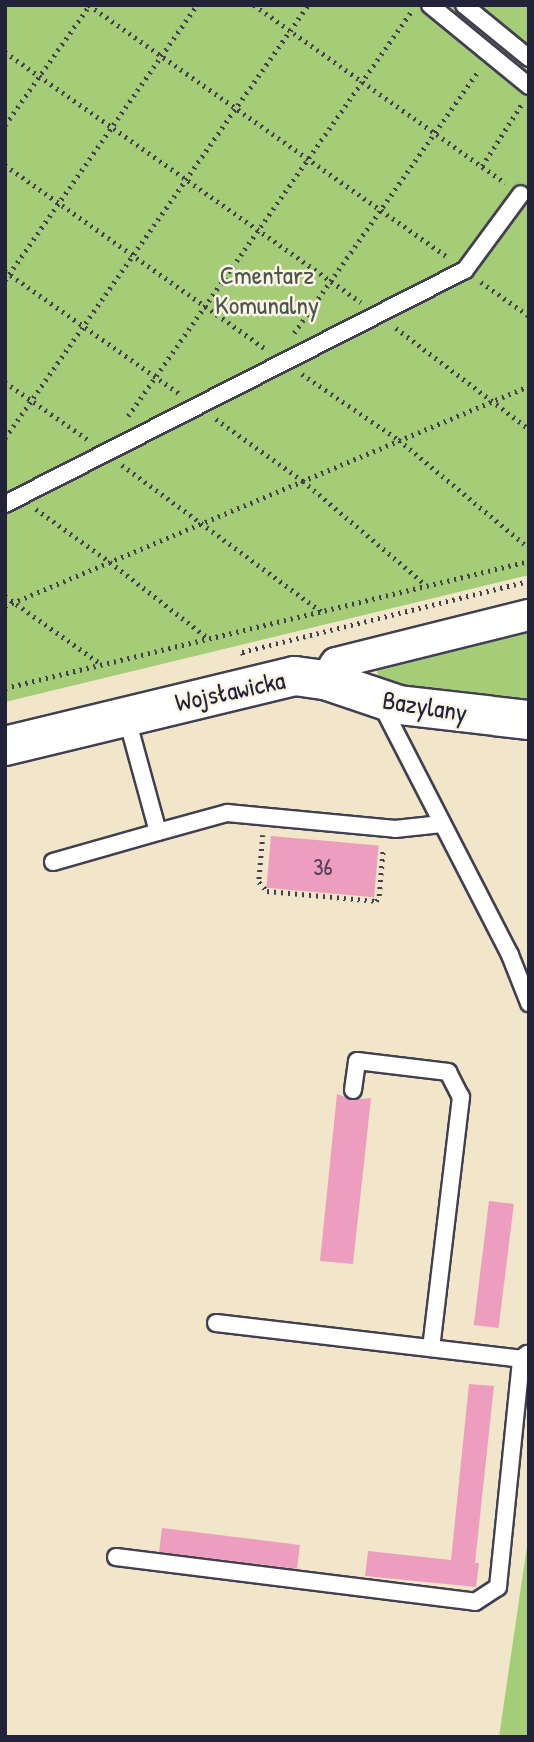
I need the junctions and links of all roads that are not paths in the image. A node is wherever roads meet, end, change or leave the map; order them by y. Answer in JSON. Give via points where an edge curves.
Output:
{"nodes":[{"id":1,"x":430,"y":5,"type":"edge"},
{"id":2,"x":464,"y":5,"type":"edge"},
{"id":3,"x":529,"y":58,"type":"edge"},
{"id":4,"x":529,"y":86,"type":"edge"},
{"id":5,"x":521,"y":194,"type":"road end"},
{"id":6,"x":12,"y":501,"type":"edge"},
{"id":7,"x":529,"y":615,"type":"edge"},
{"id":8,"x":325,"y":680,"type":"junction"},
{"id":9,"x":379,"y":700,"type":"junction"},
{"id":10,"x":126,"y":715,"type":"junction"},
{"id":11,"x":529,"y":720,"type":"edge"},
{"id":12,"x":5,"y":746,"type":"edge"},
{"id":13,"x":442,"y":824,"type":"junction"},
{"id":14,"x":158,"y":832,"type":"junction"},
{"id":15,"x":54,"y":862,"type":"dead end"},
{"id":16,"x":529,"y":1003,"type":"edge"},
{"id":17,"x":353,"y":1090,"type":"dead end"},
{"id":18,"x":216,"y":1323,"type":"dead end"},
{"id":19,"x":431,"y":1348,"type":"junction"},
{"id":20,"x":525,"y":1355,"type":"edge"},
{"id":21,"x":116,"y":1557,"type":"dead end"}],
"edges":[{"from":1,"to":4,"type":"lane"},
{"from":2,"to":3,"type":"lane"},
{"from":5,"to":6,"type":"lane","via":[[465,270]]},
{"from":7,"to":8,"type":"street","name":"Wojsławicka","via":[[336,663]]},
{"from":8,"to":9,"type":"street","name":"Bazylany"},
{"from":8,"to":10,"type":"street","name":"Wojsławicka","via":[[295,676]]},
{"from":9,"to":11,"type":"street","name":"Bazylany"},
{"from":9,"to":13,"type":"lane"},
{"from":10,"to":12,"type":"street","name":"Wojsławicka"},
{"from":10,"to":14,"type":"lane"},
{"from":13,"to":14,"type":"lane","via":[[395,829],[227,813]]},
{"from":13,"to":16,"type":"lane","via":[[510,955]]},
{"from":14,"to":15,"type":"lane"},
{"from":17,"to":19,"type":"lane","via":[[357,1061],[448,1072],[461,1097]]},
{"from":18,"to":19,"type":"lane"},
{"from":19,"to":20,"type":"lane"},
{"from":20,"to":21,"type":"lane","via":[[498,1587],[475,1602]]}]}
